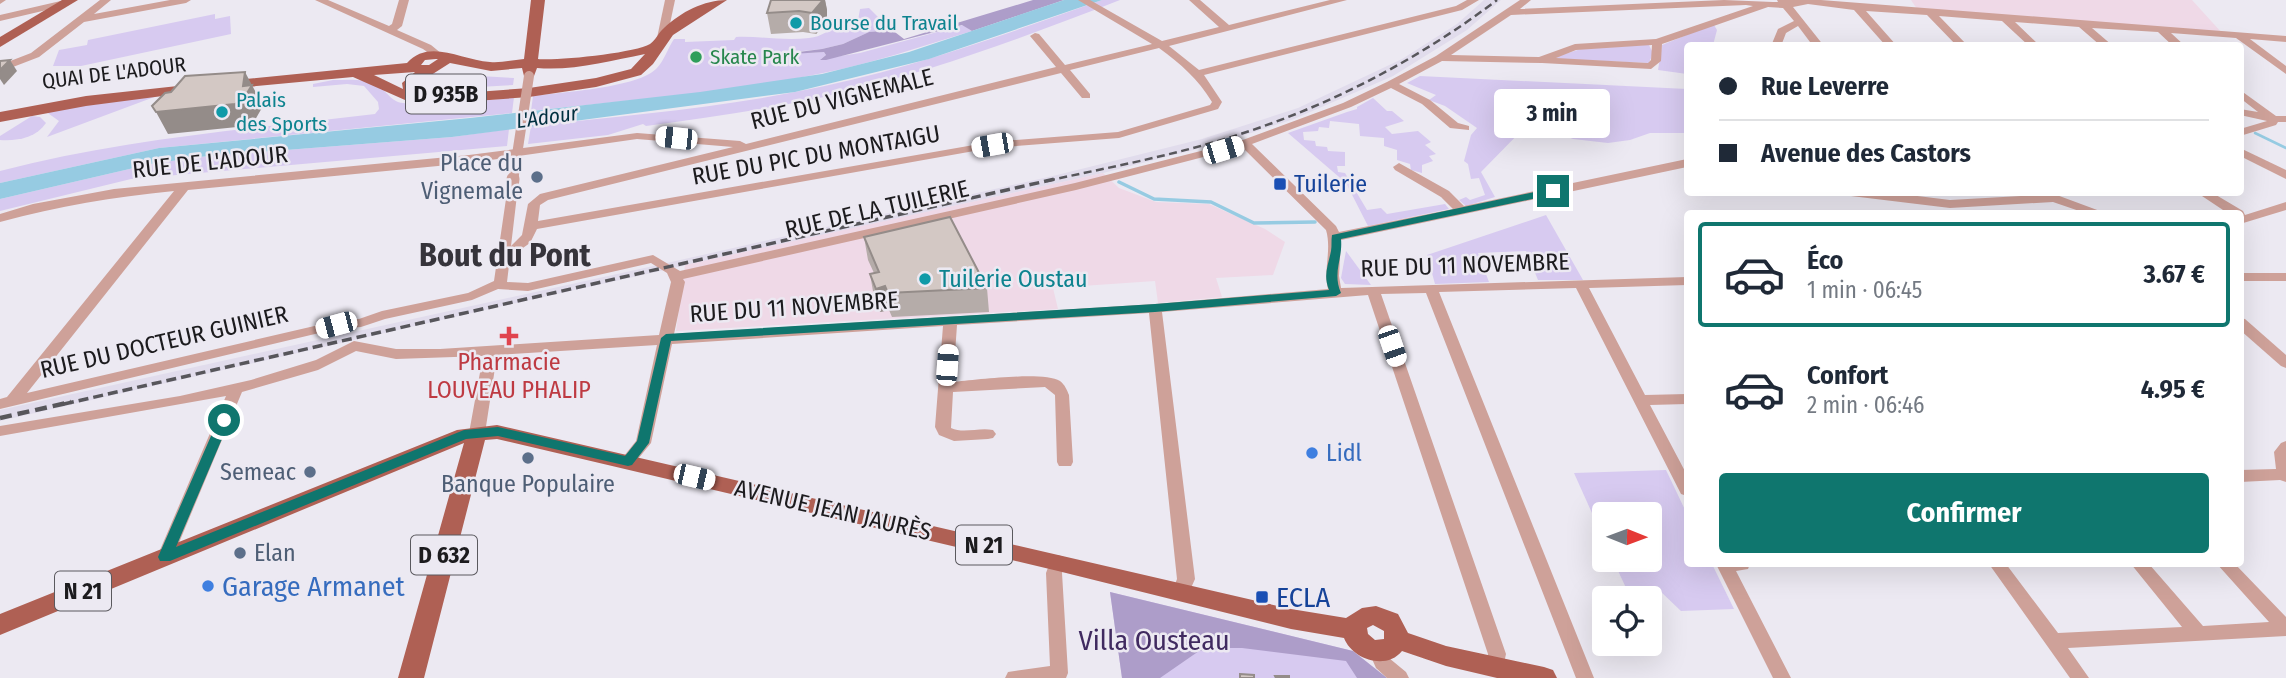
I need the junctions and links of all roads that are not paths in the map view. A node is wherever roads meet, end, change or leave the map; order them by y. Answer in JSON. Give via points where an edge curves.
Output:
{"nodes":[{"id":1,"x":106,"y":0,"type":"edge"},
{"id":2,"x":187,"y":0,"type":"edge"},
{"id":3,"x":320,"y":0,"type":"edge"},
{"id":4,"x":404,"y":0,"type":"edge"},
{"id":5,"x":538,"y":0,"type":"edge"},
{"id":6,"x":720,"y":0,"type":"edge"},
{"id":7,"x":1083,"y":0,"type":"edge"},
{"id":8,"x":1194,"y":0,"type":"edge"},
{"id":9,"x":1342,"y":0,"type":"edge"},
{"id":10,"x":1474,"y":0,"type":"edge"},
{"id":11,"x":1524,"y":1,"type":"edge"},
{"id":12,"x":1785,"y":1,"type":"edge"},
{"id":13,"x":1763,"y":4,"type":"junction"},
{"id":14,"x":669,"y":5,"type":"edge"},
{"id":15,"x":1857,"y":7,"type":"junction"},
{"id":16,"x":57,"y":8,"type":"edge"},
{"id":17,"x":1508,"y":12,"type":"junction"},
{"id":18,"x":1541,"y":12,"type":"junction"},
{"id":19,"x":1930,"y":13,"type":"junction"},
{"id":20,"x":693,"y":14,"type":"junction"},
{"id":21,"x":0,"y":19,"type":"edge"},
{"id":22,"x":82,"y":19,"type":"junction"},
{"id":23,"x":2006,"y":19,"type":"junction"},
{"id":24,"x":1799,"y":22,"type":"junction"},
{"id":25,"x":2082,"y":24,"type":"junction"},
{"id":26,"x":1226,"y":28,"type":"junction"},
{"id":27,"x":2161,"y":30,"type":"junction"},
{"id":28,"x":388,"y":31,"type":"junction"},
{"id":29,"x":664,"y":36,"type":"junction"},
{"id":30,"x":1035,"y":36,"type":"dead end"},
{"id":31,"x":2238,"y":36,"type":"junction"},
{"id":32,"x":2286,"y":39,"type":"edge"},
{"id":33,"x":1657,"y":42,"type":"junction"},
{"id":34,"x":1778,"y":42,"type":"edge"},
{"id":35,"x":1816,"y":42,"type":"edge"},
{"id":36,"x":1888,"y":42,"type":"edge"},
{"id":37,"x":1959,"y":42,"type":"edge"},
{"id":38,"x":2031,"y":42,"type":"edge"},
{"id":39,"x":2103,"y":42,"type":"edge"},
{"id":40,"x":2175,"y":42,"type":"edge"},
{"id":41,"x":0,"y":43,"type":"edge"},
{"id":42,"x":1162,"y":44,"type":"junction"},
{"id":43,"x":0,"y":48,"type":"edge"},
{"id":44,"x":613,"y":56,"type":"junction"},
{"id":45,"x":1440,"y":58,"type":"junction"},
{"id":46,"x":1540,"y":60,"type":"junction"},
{"id":47,"x":423,"y":61,"type":"junction"},
{"id":48,"x":645,"y":65,"type":"junction"},
{"id":49,"x":1061,"y":68,"type":"junction"},
{"id":50,"x":0,"y":69,"type":"edge"},
{"id":51,"x":2286,"y":71,"type":"edge"},
{"id":52,"x":531,"y":74,"type":"junction"},
{"id":53,"x":1195,"y":74,"type":"junction"},
{"id":54,"x":344,"y":75,"type":"junction"},
{"id":55,"x":625,"y":77,"type":"junction"},
{"id":56,"x":1391,"y":84,"type":"junction"},
{"id":57,"x":402,"y":96,"type":"junction"},
{"id":58,"x":1086,"y":96,"type":"dead end"},
{"id":59,"x":2244,"y":96,"type":"edge"},
{"id":60,"x":0,"y":111,"type":"edge"},
{"id":61,"x":2244,"y":113,"type":"edge"},
{"id":62,"x":0,"y":117,"type":"edge"},
{"id":63,"x":2281,"y":120,"type":"edge"},
{"id":64,"x":1465,"y":128,"type":"dead end"},
{"id":65,"x":2244,"y":133,"type":"edge"},
{"id":66,"x":676,"y":138,"type":"junction"},
{"id":67,"x":1244,"y":143,"type":"junction"},
{"id":68,"x":752,"y":145,"type":"junction"},
{"id":69,"x":2244,"y":153,"type":"edge"},
{"id":70,"x":690,"y":162,"type":"junction"},
{"id":71,"x":1684,"y":164,"type":"edge"},
{"id":72,"x":1399,"y":167,"type":"dead end"},
{"id":73,"x":2286,"y":175,"type":"edge"},
{"id":74,"x":185,"y":185,"type":"junction"},
{"id":75,"x":1884,"y":196,"type":"edge"},
{"id":76,"x":1943,"y":196,"type":"edge"},
{"id":77,"x":2039,"y":196,"type":"edge"},
{"id":78,"x":2053,"y":196,"type":"edge"},
{"id":79,"x":2208,"y":196,"type":"edge"},
{"id":80,"x":1950,"y":204,"type":"junction"},
{"id":81,"x":2286,"y":206,"type":"edge"},
{"id":82,"x":1957,"y":210,"type":"edge"},
{"id":83,"x":2091,"y":210,"type":"edge"},
{"id":84,"x":2231,"y":210,"type":"edge"},
{"id":85,"x":1462,"y":211,"type":"junction"},
{"id":86,"x":2244,"y":215,"type":"edge"},
{"id":87,"x":0,"y":218,"type":"edge"},
{"id":88,"x":531,"y":226,"type":"junction"},
{"id":89,"x":1336,"y":237,"type":"junction"},
{"id":90,"x":505,"y":254,"type":"junction"},
{"id":91,"x":677,"y":276,"type":"junction"},
{"id":92,"x":2244,"y":277,"type":"edge"},
{"id":93,"x":2286,"y":277,"type":"edge"},
{"id":94,"x":1684,"y":281,"type":"edge"},
{"id":95,"x":500,"y":284,"type":"junction"},
{"id":96,"x":1581,"y":285,"type":"junction"},
{"id":97,"x":1431,"y":288,"type":"junction"},
{"id":98,"x":1373,"y":290,"type":"junction"},
{"id":99,"x":1336,"y":293,"type":"junction"},
{"id":100,"x":1155,"y":308,"type":"junction"},
{"id":101,"x":950,"y":320,"type":"junction"},
{"id":102,"x":361,"y":323,"type":"junction"},
{"id":103,"x":2244,"y":326,"type":"edge"},
{"id":104,"x":666,"y":338,"type":"junction"},
{"id":105,"x":354,"y":344,"type":"junction"},
{"id":106,"x":491,"y":350,"type":"junction"},
{"id":107,"x":2286,"y":363,"type":"edge"},
{"id":108,"x":946,"y":387,"type":"junction"},
{"id":109,"x":236,"y":390,"type":"junction"},
{"id":110,"x":1684,"y":398,"type":"edge"},
{"id":111,"x":1642,"y":400,"type":"junction"},
{"id":112,"x":6,"y":402,"type":"edge"},
{"id":113,"x":0,"y":431,"type":"edge"},
{"id":114,"x":477,"y":433,"type":"junction"},
{"id":115,"x":988,"y":434,"type":"dead end"},
{"id":116,"x":2286,"y":447,"type":"edge"},
{"id":117,"x":628,"y":461,"type":"junction"},
{"id":118,"x":1065,"y":462,"type":"dead end"},
{"id":119,"x":2285,"y":475,"type":"edge"},
{"id":120,"x":2244,"y":476,"type":"edge"},
{"id":121,"x":1684,"y":484,"type":"edge"},
{"id":122,"x":165,"y":557,"type":"junction"},
{"id":123,"x":1058,"y":562,"type":"junction"},
{"id":124,"x":1731,"y":567,"type":"edge"},
{"id":125,"x":1999,"y":567,"type":"edge"},
{"id":126,"x":2142,"y":567,"type":"edge"},
{"id":127,"x":2228,"y":567,"type":"edge"},
{"id":128,"x":1181,"y":592,"type":"junction"},
{"id":129,"x":0,"y":625,"type":"edge"},
{"id":130,"x":1353,"y":629,"type":"junction"},
{"id":131,"x":2285,"y":629,"type":"edge"},
{"id":132,"x":2199,"y":634,"type":"junction"},
{"id":133,"x":2053,"y":641,"type":"junction"},
{"id":134,"x":1388,"y":645,"type":"junction"},
{"id":135,"x":1496,"y":667,"type":"junction"},
{"id":136,"x":1059,"y":676,"type":"edge"},
{"id":137,"x":411,"y":678,"type":"edge"},
{"id":138,"x":1014,"y":678,"type":"edge"},
{"id":139,"x":1400,"y":678,"type":"edge"},
{"id":140,"x":1544,"y":678,"type":"edge"},
{"id":141,"x":1585,"y":678,"type":"edge"},
{"id":142,"x":1782,"y":678,"type":"edge"},
{"id":143,"x":2080,"y":678,"type":"edge"}],
"edges":[{"from":1,"to":22,"type":"street"},
{"from":2,"to":22,"type":"street"},
{"from":3,"to":28,"type":"street"},
{"from":4,"to":28,"type":"street","via":[[397,26]]},
{"from":5,"to":52,"type":"main road"},
{"from":6,"to":20,"type":"main road"},
{"from":7,"to":42,"type":"street"},
{"from":8,"to":26,"type":"street"},
{"from":9,"to":26,"type":"street","name":"RUE DU VIGNEMALE"},
{"from":10,"to":53,"type":"street","via":[[1459,8]]},
{"from":11,"to":17,"type":"street","name":"RUE DE LA TUILERIE"},
{"from":11,"to":18,"type":"street"},
{"from":12,"to":13,"type":"street"},
{"from":12,"to":15,"type":"street"},
{"from":12,"to":24,"type":"street"},
{"from":13,"to":18,"type":"street"},
{"from":13,"to":33,"type":"street"},
{"from":14,"to":20,"type":"street"},
{"from":14,"to":29,"type":"street"},
{"from":15,"to":19,"type":"street"},
{"from":15,"to":36,"type":"street"},
{"from":16,"to":21,"type":"street"},
{"from":16,"to":41,"type":"main road"},
{"from":16,"to":43,"type":"main road"},
{"from":17,"to":18,"type":"street"},
{"from":17,"to":45,"type":"street","name":"RUE DE LA TUILERIE"},
{"from":19,"to":23,"type":"street"},
{"from":19,"to":37,"type":"street"},
{"from":20,"to":29,"type":"main road"},
{"from":22,"to":50,"type":"street","via":[[35,55]]},
{"from":23,"to":25,"type":"street"},
{"from":23,"to":38,"type":"street"},
{"from":24,"to":34,"type":"street","via":[[1782,31]]},
{"from":24,"to":35,"type":"street"},
{"from":25,"to":27,"type":"street"},
{"from":25,"to":39,"type":"street"},
{"from":26,"to":42,"type":"street","name":"RUE DU VIGNEMALE"},
{"from":27,"to":31,"type":"street"},
{"from":27,"to":40,"type":"street"},
{"from":28,"to":47,"type":"street"},
{"from":29,"to":44,"type":"main road"},
{"from":29,"to":48,"type":"main road"},
{"from":30,"to":49,"type":"street"},
{"from":31,"to":32,"type":"street"},
{"from":31,"to":51,"type":"street"},
{"from":33,"to":46,"type":"street","via":[[1575,47]]},
{"from":33,"to":46,"type":"street","via":[[1656,61],[1651,66]]},
{"from":42,"to":49,"type":"street","name":"RUE DU VIGNEMALE"},
{"from":42,"to":53,"type":"street"},
{"from":44,"to":48,"type":"main road"},
{"from":44,"to":52,"type":"main road","via":[[552,65]]},
{"from":45,"to":46,"type":"street"},
{"from":45,"to":56,"type":"street","name":"RUE DE LA TUILERIE"},
{"from":47,"to":52,"type":"main road"},
{"from":47,"to":52,"type":"main road","number":"D 935B","via":[[409,83],[410,88],[429,94]]},
{"from":47,"to":54,"type":"main road"},
{"from":47,"to":57,"type":"main road","via":[[400,85]]},
{"from":47,"to":60,"type":"main road","name":"QUAI DE L'ADOUR","via":[[120,90]]},
{"from":48,"to":55,"type":"main road"},
{"from":49,"to":58,"type":"street"},
{"from":49,"to":68,"type":"street","name":"RUE DU VIGNEMALE"},
{"from":52,"to":55,"type":"main road"},
{"from":52,"to":90,"type":"street","bridge":true},
{"from":53,"to":88,"type":"street","name":"RUE DU PIC DU MONTAIGU","via":[[1211,91],[1217,102],[1214,107],[1119,135],[992,145]]},
{"from":54,"to":57,"type":"main road","via":[[371,77]]},
{"from":54,"to":62,"type":"main road","name":"QUAI DE L'ADOUR","via":[[128,95]]},
{"from":55,"to":57,"type":"main road","via":[[449,100]]},
{"from":56,"to":64,"type":"street","via":[[1426,102],[1454,126]]},
{"from":56,"to":67,"type":"street","name":"RUE DE LA TUILERIE"},
{"from":59,"to":63,"type":"street"},
{"from":61,"to":63,"type":"street"},
{"from":63,"to":65,"type":"street"},
{"from":66,"to":68,"type":"street","name":"RUE DE L'ADOUR"},
{"from":66,"to":70,"type":"street","via":[[692,150]]},
{"from":66,"to":74,"type":"street","name":"RUE DE L'ADOUR","via":[[637,136],[504,159]]},
{"from":67,"to":89,"type":"street"},
{"from":67,"to":91,"type":"street","name":"RUE DE LA TUILERIE"},
{"from":68,"to":70,"type":"street","name":"RUE DU VIGNEMALE"},
{"from":69,"to":73,"type":"street"},
{"from":70,"to":88,"type":"street","name":"RUE DU VIGNEMALE","via":[[544,197],[534,204]]},
{"from":71,"to":85,"type":"street"},
{"from":72,"to":85,"type":"street","via":[[1445,194]]},
{"from":74,"to":87,"type":"street","name":"RUE DE L'ADOUR","via":[[114,193]]},
{"from":74,"to":112,"type":"street"},
{"from":75,"to":80,"type":"street"},
{"from":76,"to":80,"type":"street"},
{"from":77,"to":80,"type":"street"},
{"from":78,"to":83,"type":"street"},
{"from":79,"to":84,"type":"street"},
{"from":80,"to":82,"type":"street"},
{"from":81,"to":86,"type":"street"},
{"from":85,"to":89,"type":"street"},
{"from":88,"to":90,"type":"street","name":"RUE DU VIGNEMALE","via":[[525,243]]},
{"from":89,"to":99,"type":"street","via":[[1331,264]]},
{"from":90,"to":95,"type":"street"},
{"from":91,"to":95,"type":"street","via":[[661,261],[648,259],[528,287]]},
{"from":91,"to":104,"type":"street"},
{"from":92,"to":93,"type":"street"},
{"from":94,"to":96,"type":"street","name":"RUE DU 11 NOVEMBRE"},
{"from":95,"to":102,"type":"street","name":"RUE DU DOCTEUR GUINIER","via":[[472,296]]},
{"from":96,"to":97,"type":"street","name":"RUE DU 11 NOVEMBRE"},
{"from":96,"to":111,"type":"street"},
{"from":97,"to":98,"type":"street","name":"RUE DU 11 NOVEMBRE"},
{"from":97,"to":141,"type":"street"},
{"from":98,"to":99,"type":"street","name":"RUE DU 11 NOVEMBRE"},
{"from":98,"to":135,"type":"street","via":[[1497,654]]},
{"from":99,"to":100,"type":"street","name":"RUE DU 11 NOVEMBRE"},
{"from":100,"to":101,"type":"street","name":"RUE DU 11 NOVEMBRE"},
{"from":100,"to":128,"type":"street","via":[[1186,579]]},
{"from":101,"to":104,"type":"street","name":"RUE DU 11 NOVEMBRE"},
{"from":101,"to":108,"type":"street"},
{"from":102,"to":105,"type":"street"},
{"from":102,"to":112,"type":"street","name":"RUE DU DOCTEUR GUINIER"},
{"from":103,"to":107,"type":"street"},
{"from":104,"to":106,"type":"street","name":"RUE DU 11 NOVEMBRE"},
{"from":104,"to":117,"type":"street","via":[[643,443]]},
{"from":105,"to":106,"type":"street","name":"RUE DU 11 NOVEMBRE","via":[[396,354]]},
{"from":105,"to":109,"type":"street","via":[[324,362]]},
{"from":106,"to":114,"type":"street"},
{"from":108,"to":115,"type":"street","via":[[944,431],[954,436]]},
{"from":108,"to":118,"type":"street","via":[[1042,381],[1059,387]]},
{"from":109,"to":113,"type":"street"},
{"from":109,"to":122,"type":"street"},
{"from":110,"to":111,"type":"street"},
{"from":111,"to":121,"type":"street"},
{"from":114,"to":117,"type":"main road","name":"AVENUE JEAN JAURÈS","number":"N 21","via":[[498,432]]},
{"from":114,"to":122,"type":"main road","number":"N 21","via":[[379,468]]},
{"from":114,"to":137,"type":"main road","number":"D 632"},
{"from":116,"to":119,"type":"street","via":[[2282,452]]},
{"from":117,"to":123,"type":"main road","name":"AVENUE JEAN JAURÈS","number":"N 21"},
{"from":119,"to":120,"type":"street"},
{"from":122,"to":129,"type":"main road","number":"N 21"},
{"from":123,"to":128,"type":"main road","name":"AVENUE JEAN JAURÈS","number":"N 21"},
{"from":123,"to":136,"type":"street","via":[[1054,573]]},
{"from":124,"to":142,"type":"street"},
{"from":125,"to":133,"type":"street"},
{"from":126,"to":132,"type":"street"},
{"from":127,"to":131,"type":"street"},
{"from":128,"to":130,"type":"main road","name":"AVENUE JEAN JAURÈS","number":"N 21"},
{"from":130,"to":134,"type":"main road","via":[[1360,644]]},
{"from":130,"to":134,"type":"main road","via":[[1359,619],[1378,615],[1391,622],[1397,633]]},
{"from":131,"to":132,"type":"street"},
{"from":132,"to":133,"type":"street"},
{"from":133,"to":143,"type":"street"},
{"from":134,"to":135,"type":"main road"},
{"from":134,"to":139,"type":"street","via":[[1382,663]]},
{"from":135,"to":140,"type":"main road"},
{"from":136,"to":138,"type":"street"}]}
